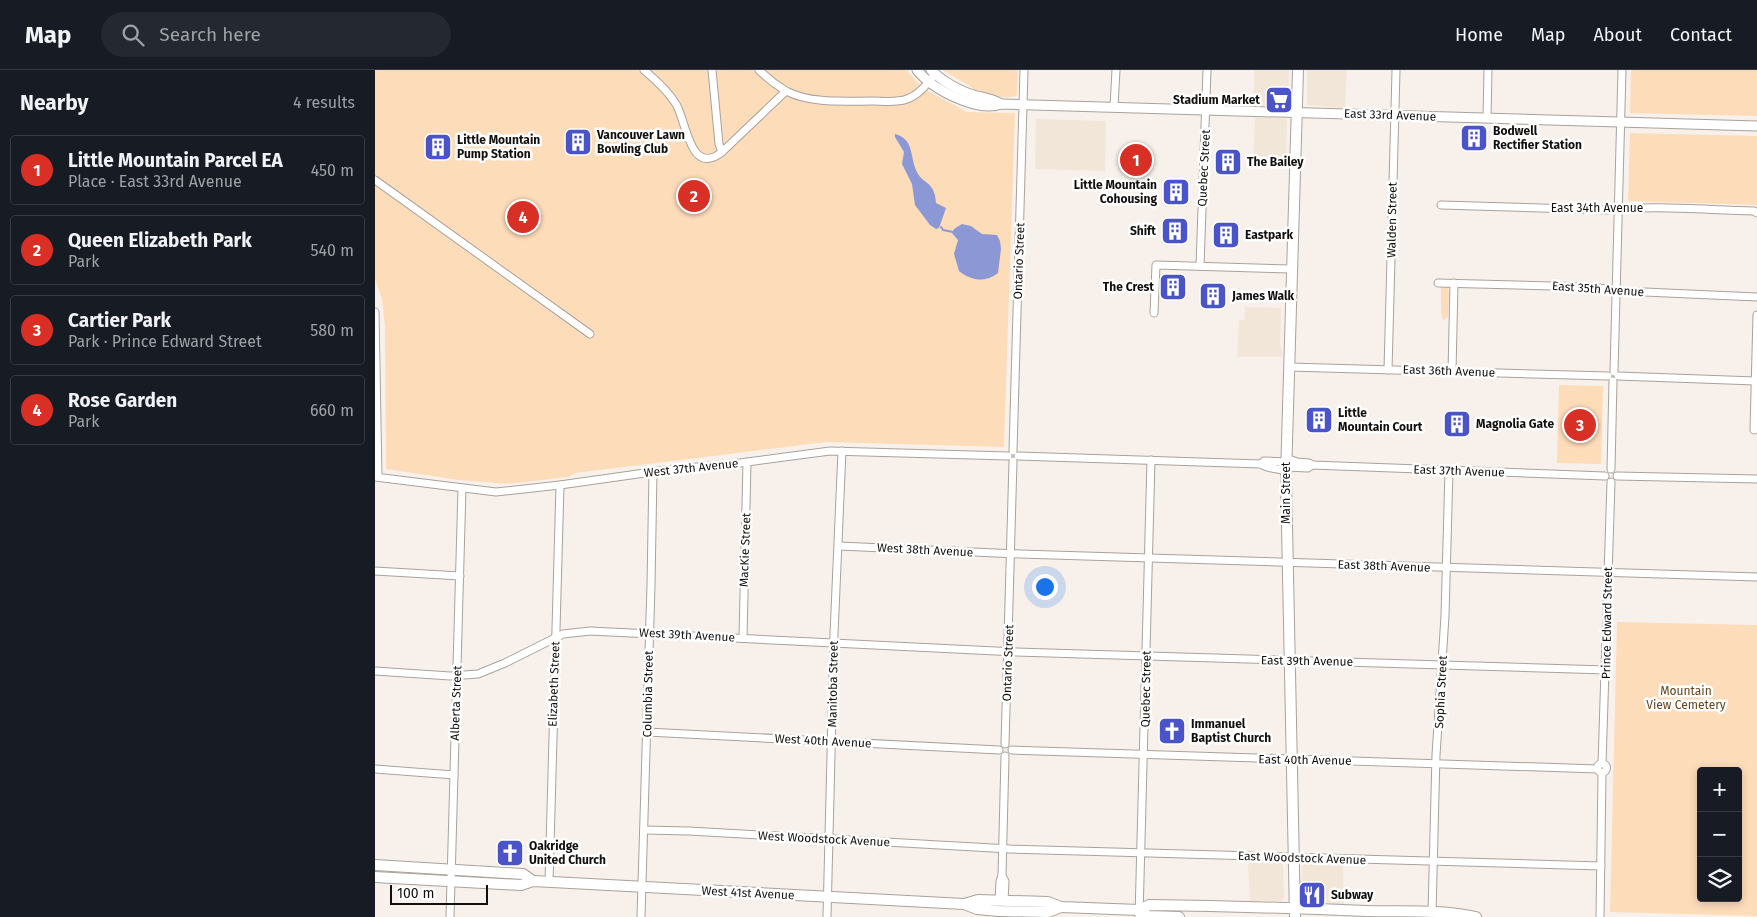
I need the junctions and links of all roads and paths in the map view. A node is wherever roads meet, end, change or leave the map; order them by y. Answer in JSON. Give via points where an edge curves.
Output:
{"nodes":[{"id":1,"x":643,"y":70,"type":"edge"},
{"id":2,"x":712,"y":70,"type":"edge"},
{"id":3,"x":759,"y":70,"type":"edge"},
{"id":4,"x":917,"y":70,"type":"edge"},
{"id":5,"x":1024,"y":70,"type":"edge"},
{"id":6,"x":1116,"y":70,"type":"edge"},
{"id":7,"x":1207,"y":70,"type":"edge"},
{"id":8,"x":1298,"y":70,"type":"edge"},
{"id":9,"x":1488,"y":70,"type":"edge"},
{"id":10,"x":1622,"y":70,"type":"edge"},
{"id":11,"x":1396,"y":71,"type":"edge"},
{"id":12,"x":933,"y":72,"type":"edge"},
{"id":13,"x":929,"y":82,"type":"junction"},
{"id":14,"x":786,"y":91,"type":"junction"},
{"id":15,"x":1001,"y":104,"type":"junction"},
{"id":16,"x":1023,"y":104,"type":"junction"},
{"id":17,"x":1114,"y":108,"type":"junction"},
{"id":18,"x":1206,"y":110,"type":"junction"},
{"id":19,"x":1297,"y":112,"type":"junction"},
{"id":20,"x":1394,"y":116,"type":"junction"},
{"id":21,"x":1487,"y":118,"type":"junction"},
{"id":22,"x":1620,"y":122,"type":"junction"},
{"id":23,"x":1757,"y":126,"type":"edge"},
{"id":24,"x":722,"y":152,"type":"junction"},
{"id":25,"x":375,"y":180,"type":"edge"},
{"id":26,"x":1441,"y":205,"type":"dead end"},
{"id":27,"x":1618,"y":208,"type":"junction"},
{"id":28,"x":1756,"y":212,"type":"edge"},
{"id":29,"x":1200,"y":266,"type":"junction"},
{"id":30,"x":1291,"y":269,"type":"junction"},
{"id":31,"x":1438,"y":282,"type":"dead end"},
{"id":32,"x":1454,"y":283,"type":"junction"},
{"id":33,"x":1615,"y":290,"type":"junction"},
{"id":34,"x":1757,"y":296,"type":"edge"},
{"id":35,"x":375,"y":312,"type":"edge"},
{"id":36,"x":1154,"y":313,"type":"dead end"},
{"id":37,"x":1757,"y":315,"type":"edge"},
{"id":38,"x":590,"y":334,"type":"dead end"},
{"id":39,"x":1289,"y":367,"type":"junction"},
{"id":40,"x":1387,"y":370,"type":"junction"},
{"id":41,"x":1452,"y":372,"type":"junction"},
{"id":42,"x":1613,"y":376,"type":"junction"},
{"id":43,"x":1755,"y":381,"type":"junction"},
{"id":44,"x":1754,"y":430,"type":"dead end"},
{"id":45,"x":842,"y":451,"type":"junction"},
{"id":46,"x":1013,"y":456,"type":"junction"},
{"id":47,"x":1151,"y":460,"type":"junction"},
{"id":48,"x":747,"y":462,"type":"junction"},
{"id":49,"x":1286,"y":465,"type":"junction"},
{"id":50,"x":1449,"y":470,"type":"junction"},
{"id":51,"x":1611,"y":470,"type":"junction"},
{"id":52,"x":653,"y":472,"type":"junction"},
{"id":53,"x":1605,"y":476,"type":"junction"},
{"id":54,"x":1617,"y":476,"type":"junction"},
{"id":55,"x":376,"y":477,"type":"edge"},
{"id":56,"x":1757,"y":479,"type":"edge"},
{"id":57,"x":1611,"y":482,"type":"junction"},
{"id":58,"x":560,"y":485,"type":"junction"},
{"id":59,"x":463,"y":488,"type":"junction"},
{"id":60,"x":839,"y":546,"type":"junction"},
{"id":61,"x":1011,"y":554,"type":"junction"},
{"id":62,"x":1149,"y":558,"type":"junction"},
{"id":63,"x":1287,"y":562,"type":"junction"},
{"id":64,"x":1446,"y":568,"type":"junction"},
{"id":65,"x":375,"y":571,"type":"edge"},
{"id":66,"x":1609,"y":573,"type":"junction"},
{"id":67,"x":460,"y":576,"type":"junction"},
{"id":68,"x":1757,"y":577,"type":"edge"},
{"id":69,"x":649,"y":633,"type":"junction"},
{"id":70,"x":555,"y":637,"type":"junction"},
{"id":71,"x":743,"y":638,"type":"junction"},
{"id":72,"x":834,"y":642,"type":"junction"},
{"id":73,"x":1008,"y":652,"type":"junction"},
{"id":74,"x":1146,"y":656,"type":"junction"},
{"id":75,"x":1289,"y":660,"type":"junction"},
{"id":76,"x":1442,"y":665,"type":"junction"},
{"id":77,"x":1606,"y":670,"type":"junction"},
{"id":78,"x":375,"y":672,"type":"edge"},
{"id":79,"x":457,"y":676,"type":"junction"},
{"id":80,"x":647,"y":732,"type":"junction"},
{"id":81,"x":831,"y":741,"type":"junction"},
{"id":82,"x":1005,"y":744,"type":"junction"},
{"id":83,"x":999,"y":750,"type":"junction"},
{"id":84,"x":1011,"y":750,"type":"junction"},
{"id":85,"x":1144,"y":754,"type":"junction"},
{"id":86,"x":1005,"y":756,"type":"junction"},
{"id":87,"x":1291,"y":760,"type":"junction"},
{"id":88,"x":1436,"y":763,"type":"junction"},
{"id":89,"x":1601,"y":769,"type":"junction"},
{"id":90,"x":375,"y":770,"type":"edge"},
{"id":91,"x":453,"y":775,"type":"junction"},
{"id":92,"x":645,"y":830,"type":"junction"},
{"id":93,"x":829,"y":839,"type":"junction"},
{"id":94,"x":1003,"y":849,"type":"junction"},
{"id":95,"x":1140,"y":852,"type":"junction"},
{"id":96,"x":1293,"y":857,"type":"junction"},
{"id":97,"x":1434,"y":862,"type":"junction"},
{"id":98,"x":375,"y":865,"type":"edge"},
{"id":99,"x":1601,"y":866,"type":"junction"},
{"id":100,"x":451,"y":870,"type":"junction"},
{"id":101,"x":375,"y":877,"type":"edge"},
{"id":102,"x":533,"y":881,"type":"junction"},
{"id":103,"x":451,"y":882,"type":"junction"},
{"id":104,"x":549,"y":882,"type":"junction"},
{"id":105,"x":642,"y":887,"type":"junction"},
{"id":106,"x":827,"y":897,"type":"junction"},
{"id":107,"x":1001,"y":910,"type":"edge"},
{"id":108,"x":1139,"y":913,"type":"edge"},
{"id":109,"x":1295,"y":913,"type":"edge"},
{"id":110,"x":1433,"y":913,"type":"junction"},
{"id":111,"x":450,"y":917,"type":"edge"},
{"id":112,"x":641,"y":917,"type":"edge"},
{"id":113,"x":827,"y":917,"type":"edge"},
{"id":114,"x":1179,"y":917,"type":"edge"},
{"id":115,"x":1476,"y":917,"type":"edge"},
{"id":116,"x":1600,"y":917,"type":"edge"}],
"edges":[{"from":1,"to":24,"type":"street","via":[[665,89],[676,104],[696,154],[708,159]]},
{"from":2,"to":24,"type":"street"},
{"from":3,"to":14,"type":"street"},
{"from":4,"to":13,"type":"street","name":"East 33rd Avenue"},
{"from":5,"to":16,"type":"street","name":"Ontario Street"},
{"from":6,"to":17,"type":"street"},
{"from":7,"to":18,"type":"street","name":"Quebec Street"},
{"from":8,"to":19,"type":"main road","name":"Main Street"},
{"from":9,"to":21,"type":"street"},
{"from":10,"to":22,"type":"street"},
{"from":11,"to":20,"type":"street","name":"Walden Street"},
{"from":12,"to":13,"type":"street"},
{"from":12,"to":15,"type":"street","via":[[965,92]]},
{"from":13,"to":14,"type":"street","via":[[914,96],[897,101],[823,100]]},
{"from":13,"to":15,"type":"street","name":"East 33rd Avenue","via":[[970,103],[993,107]]},
{"from":14,"to":24,"type":"street"},
{"from":15,"to":16,"type":"street","name":"East 33rd Avenue"},
{"from":16,"to":17,"type":"street","name":"East 33rd Avenue"},
{"from":16,"to":46,"type":"street","name":"Ontario Street"},
{"from":17,"to":18,"type":"street","name":"East 33rd Avenue"},
{"from":18,"to":19,"type":"street","name":"East 33rd Avenue"},
{"from":18,"to":29,"type":"street","name":"Quebec Street"},
{"from":19,"to":20,"type":"street","name":"East 33rd Avenue"},
{"from":19,"to":30,"type":"main road","name":"Main Street"},
{"from":20,"to":21,"type":"street","name":"East 33rd Avenue"},
{"from":20,"to":40,"type":"street","name":"Walden Street"},
{"from":21,"to":22,"type":"street","name":"East 33rd Avenue"},
{"from":22,"to":23,"type":"street","name":"East 33rd Avenue"},
{"from":22,"to":27,"type":"street"},
{"from":25,"to":38,"type":"street"},
{"from":26,"to":27,"type":"street","name":"East 34th Avenue"},
{"from":27,"to":28,"type":"street","name":"East 34th Avenue"},
{"from":27,"to":33,"type":"street"},
{"from":29,"to":30,"type":"street"},
{"from":29,"to":36,"type":"street","via":[[1155,266]]},
{"from":30,"to":39,"type":"main road","name":"Main Street"},
{"from":31,"to":32,"type":"street","name":"East 35th Avenue"},
{"from":32,"to":33,"type":"street","name":"East 35th Avenue"},
{"from":32,"to":41,"type":"street"},
{"from":33,"to":34,"type":"street","name":"East 35th Avenue"},
{"from":33,"to":42,"type":"street"},
{"from":35,"to":55,"type":"street"},
{"from":37,"to":43,"type":"street"},
{"from":39,"to":40,"type":"street","name":"East 36th Avenue"},
{"from":39,"to":49,"type":"main road","name":"Main Street"},
{"from":40,"to":41,"type":"street","name":"East 36th Avenue"},
{"from":41,"to":42,"type":"street","name":"East 36th Avenue"},
{"from":42,"to":43,"type":"street","name":"East 36th Avenue"},
{"from":42,"to":51,"type":"street"},
{"from":43,"to":44,"type":"street"},
{"from":45,"to":46,"type":"street","name":"West 37th Avenue"},
{"from":45,"to":48,"type":"street","name":"West 37th Avenue"},
{"from":45,"to":60,"type":"street","name":"Manitoba Street"},
{"from":46,"to":47,"type":"street","name":"East 37th Avenue"},
{"from":46,"to":61,"type":"street","name":"Ontario Street"},
{"from":47,"to":49,"type":"street","name":"East 37th Avenue"},
{"from":47,"to":62,"type":"street","name":"Quebec Street"},
{"from":48,"to":52,"type":"street","name":"West 37th Avenue"},
{"from":48,"to":71,"type":"street","name":"MacKie Street"},
{"from":49,"to":50,"type":"street","name":"East 37th Avenue"},
{"from":49,"to":63,"type":"main road","name":"Main Street"},
{"from":50,"to":53,"type":"street","name":"East 37th Avenue"},
{"from":50,"to":64,"type":"street","name":"Sophia Street"},
{"from":51,"to":53,"type":"street"},
{"from":51,"to":54,"type":"street"},
{"from":52,"to":58,"type":"street","name":"West 37th Avenue"},
{"from":52,"to":69,"type":"street","name":"Columbia Street"},
{"from":53,"to":57,"type":"street"},
{"from":54,"to":56,"type":"street"},
{"from":54,"to":57,"type":"street"},
{"from":55,"to":59,"type":"street","name":"West 37th Avenue"},
{"from":57,"to":66,"type":"street","name":"Prince Edward Street"},
{"from":58,"to":59,"type":"street","name":"West 37th Avenue","via":[[496,492]]},
{"from":58,"to":70,"type":"street","name":"Elizabeth Street"},
{"from":59,"to":67,"type":"street","name":"Alberta Street"},
{"from":60,"to":61,"type":"street","name":"West 38th Avenue"},
{"from":60,"to":72,"type":"street","name":"Manitoba Street"},
{"from":61,"to":62,"type":"street","name":"East 38th Avenue"},
{"from":61,"to":73,"type":"street","name":"Ontario Street"},
{"from":62,"to":63,"type":"street","name":"East 38th Avenue"},
{"from":62,"to":74,"type":"street","name":"Quebec Street"},
{"from":63,"to":64,"type":"street","name":"East 38th Avenue"},
{"from":63,"to":75,"type":"main road","name":"Main Street"},
{"from":64,"to":66,"type":"street","name":"East 38th Avenue"},
{"from":64,"to":76,"type":"street","name":"Sophia Street"},
{"from":65,"to":67,"type":"street"},
{"from":66,"to":68,"type":"street","name":"East 38th Avenue"},
{"from":66,"to":77,"type":"street","name":"Prince Edward Street"},
{"from":67,"to":79,"type":"street","name":"Alberta Street"},
{"from":69,"to":70,"type":"street","name":"West 39th Avenue","via":[[590,631]]},
{"from":69,"to":71,"type":"street","name":"West 39th Avenue"},
{"from":69,"to":80,"type":"street","name":"Columbia Street"},
{"from":70,"to":79,"type":"street","name":"West 39th Avenue","via":[[478,674]]},
{"from":70,"to":104,"type":"street","name":"Elizabeth Street"},
{"from":71,"to":72,"type":"street","name":"West 39th Avenue"},
{"from":72,"to":73,"type":"street","name":"West 39th Avenue"},
{"from":72,"to":81,"type":"street","name":"Manitoba Street"},
{"from":73,"to":74,"type":"street","name":"East 39th Avenue"},
{"from":73,"to":82,"type":"street","name":"Ontario Street"},
{"from":74,"to":75,"type":"street","name":"East 39th Avenue"},
{"from":74,"to":85,"type":"street","name":"Quebec Street"},
{"from":75,"to":76,"type":"street","name":"East 39th Avenue"},
{"from":75,"to":87,"type":"main road","name":"Main Street"},
{"from":76,"to":77,"type":"street","name":"East 39th Avenue"},
{"from":76,"to":88,"type":"street","name":"Sophia Street"},
{"from":77,"to":89,"type":"street","name":"Prince Edward Street"},
{"from":78,"to":79,"type":"street","name":"West 39th Avenue"},
{"from":79,"to":91,"type":"street","name":"Alberta Street"},
{"from":80,"to":81,"type":"street","name":"West 40th Avenue"},
{"from":80,"to":92,"type":"street","name":"Columbia Street"},
{"from":81,"to":83,"type":"street","name":"West 40th Avenue"},
{"from":81,"to":93,"type":"street","name":"Manitoba Street"},
{"from":82,"to":83,"type":"street"},
{"from":82,"to":84,"type":"street"},
{"from":83,"to":86,"type":"street"},
{"from":84,"to":85,"type":"street","name":"East 40th Avenue"},
{"from":84,"to":86,"type":"street"},
{"from":85,"to":87,"type":"street","name":"East 40th Avenue"},
{"from":85,"to":95,"type":"street","name":"Quebec Street"},
{"from":86,"to":94,"type":"street"},
{"from":87,"to":88,"type":"street","name":"East 40th Avenue"},
{"from":87,"to":96,"type":"main road","name":"Main Street"},
{"from":88,"to":89,"type":"street","name":"East 40th Avenue"},
{"from":88,"to":97,"type":"street","name":"Sophia Street"},
{"from":89,"to":99,"type":"street","name":"Prince Edward Street"},
{"from":90,"to":91,"type":"street"},
{"from":91,"to":100,"type":"street","name":"Alberta Street"},
{"from":92,"to":93,"type":"street","name":"West Woodstock Avenue"},
{"from":92,"to":105,"type":"street","name":"Columbia Street"},
{"from":93,"to":94,"type":"street","name":"West Woodstock Avenue"},
{"from":93,"to":106,"type":"street","name":"Manitoba Street"},
{"from":94,"to":95,"type":"street","name":"East Woodstock Avenue"},
{"from":94,"to":107,"type":"street"},
{"from":95,"to":96,"type":"street","name":"East Woodstock Avenue"},
{"from":95,"to":108,"type":"street","name":"Quebec Street"},
{"from":96,"to":97,"type":"street","name":"East Woodstock Avenue"},
{"from":96,"to":109,"type":"main road","name":"Main Street"},
{"from":97,"to":99,"type":"street","name":"East Woodstock Avenue"},
{"from":97,"to":110,"type":"street","name":"Sophia Street"},
{"from":98,"to":100,"type":"main road","name":"West 41st Avenue"},
{"from":99,"to":116,"type":"street","name":"Prince Edward Street"},
{"from":100,"to":102,"type":"main road","name":"West 41st Avenue","via":[[523,874]]},
{"from":100,"to":103,"type":"street","name":"Alberta Street"},
{"from":101,"to":103,"type":"main road","name":"West 41st Avenue"},
{"from":102,"to":103,"type":"main road","name":"West 41st Avenue","via":[[521,885]]},
{"from":102,"to":104,"type":"main road","name":"West 41st Avenue"},
{"from":103,"to":111,"type":"street","name":"Alberta Street"},
{"from":104,"to":105,"type":"main road","name":"West 41st Avenue"},
{"from":105,"to":106,"type":"main road","name":"West 41st Avenue"},
{"from":105,"to":112,"type":"street","name":"Columbia Street"},
{"from":106,"to":107,"type":"main road","name":"West 41st Avenue","via":[[963,904],[978,900]]},
{"from":106,"to":113,"type":"street","name":"Manitoba Street"},
{"from":107,"to":108,"type":"main road","name":"West 41st Avenue","via":[[1047,912],[1061,907]]},
{"from":108,"to":109,"type":"main road","via":[[1149,905]]},
{"from":108,"to":114,"type":"main road"},
{"from":109,"to":110,"type":"main road"},
{"from":110,"to":115,"type":"main road"}]}
